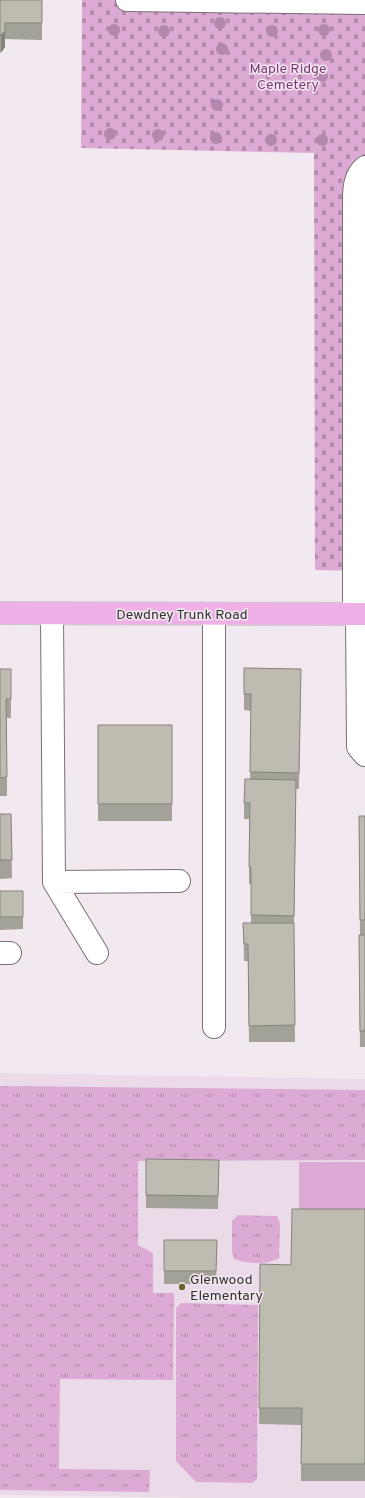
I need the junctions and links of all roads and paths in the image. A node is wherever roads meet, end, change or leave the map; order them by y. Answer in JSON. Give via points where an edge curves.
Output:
{"nodes":[{"id":1,"x":127,"y":0,"type":"edge"},
{"id":2,"x":365,"y":3,"type":"edge"},
{"id":3,"x":365,"y":167,"type":"edge"},
{"id":4,"x":365,"y":226,"type":"edge"},
{"id":5,"x":353,"y":247,"type":"junction"},
{"id":6,"x":0,"y":613,"type":"edge"},
{"id":7,"x":52,"y":614,"type":"junction"},
{"id":8,"x":214,"y":614,"type":"junction"},
{"id":9,"x":358,"y":614,"type":"edge"},
{"id":10,"x":365,"y":755,"type":"edge"},
{"id":11,"x":179,"y":881,"type":"dead end"},
{"id":12,"x":54,"y":882,"type":"junction"},
{"id":13,"x":98,"y":953,"type":"dead end"},
{"id":14,"x":214,"y":1027,"type":"dead end"}],
"edges":[{"from":1,"to":2,"type":"lane"},
{"from":3,"to":5,"type":"lane","via":[[359,174],[354,190]]},
{"from":4,"to":5,"type":"lane","via":[[355,237]]},
{"from":5,"to":9,"type":"lane"},
{"from":6,"to":7,"type":"main road","name":"Dewdney Trunk Road"},
{"from":7,"to":8,"type":"main road","name":"Dewdney Trunk Road"},
{"from":7,"to":12,"type":"lane"},
{"from":8,"to":9,"type":"main road","name":"Dewdney Trunk Road"},
{"from":8,"to":14,"type":"lane"},
{"from":9,"to":10,"type":"lane","via":[[358,747]]},
{"from":11,"to":12,"type":"lane"},
{"from":12,"to":13,"type":"lane"}]}
